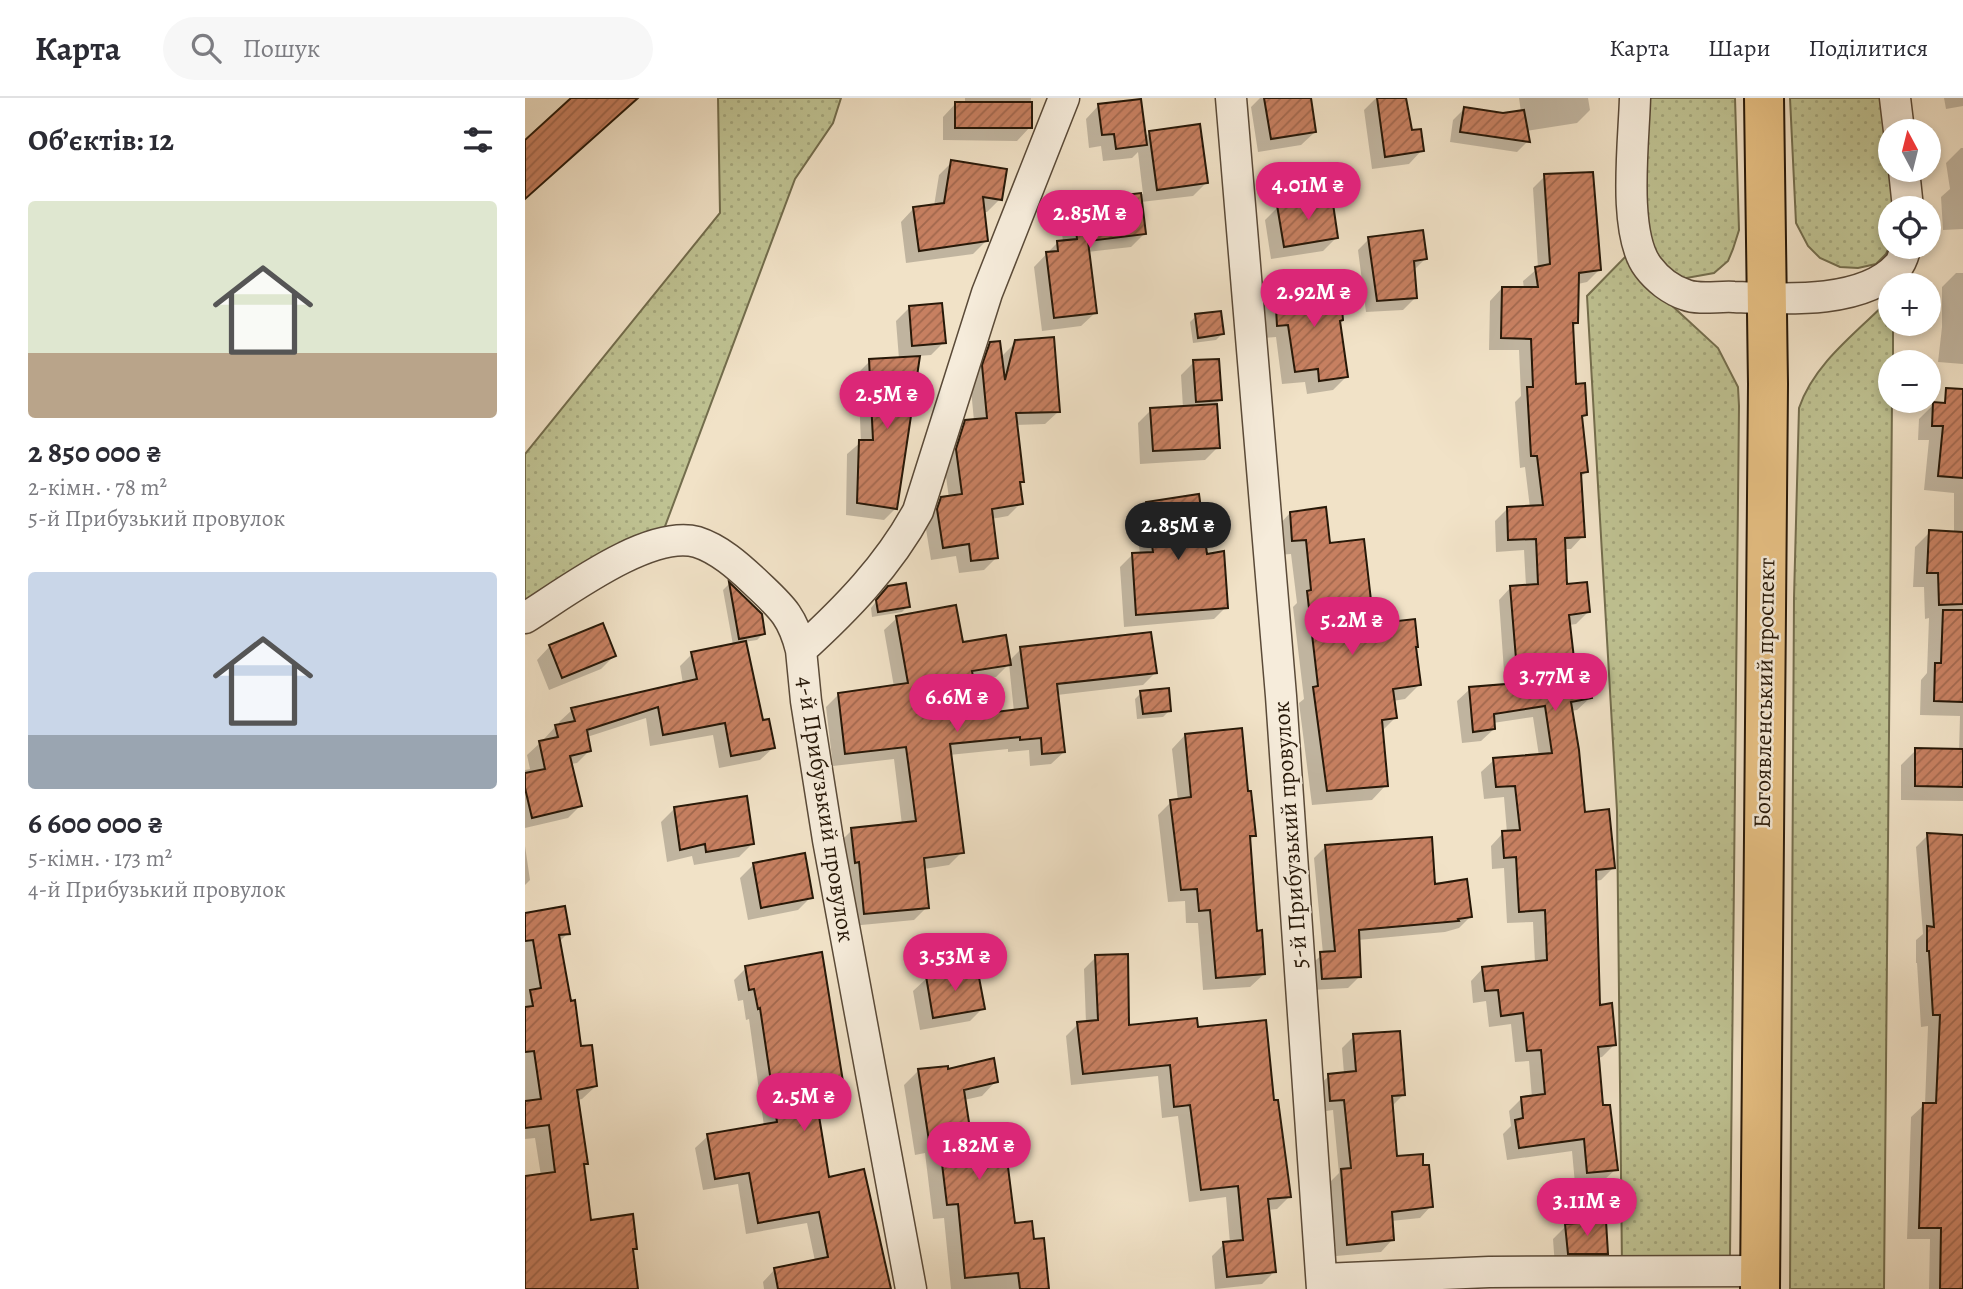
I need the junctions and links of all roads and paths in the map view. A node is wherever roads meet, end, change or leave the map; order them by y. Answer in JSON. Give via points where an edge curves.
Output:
{"nodes":[{"id":1,"x":1064,"y":98,"type":"edge"},
{"id":2,"x":1231,"y":98,"type":"edge"},
{"id":3,"x":1635,"y":98,"type":"edge"},
{"id":4,"x":1764,"y":98,"type":"edge"},
{"id":5,"x":1895,"y":98,"type":"edge"},
{"id":6,"x":1898,"y":119,"type":"edge"},
{"id":7,"x":1901,"y":259,"type":"edge"},
{"id":8,"x":1767,"y":299,"type":"junction"},
{"id":9,"x":525,"y":618,"type":"edge"},
{"id":10,"x":801,"y":650,"type":"junction"},
{"id":11,"x":1760,"y":1280,"type":"edge"},
{"id":12,"x":1323,"y":1284,"type":"edge"},
{"id":13,"x":911,"y":1289,"type":"edge"}],
"edges":[{"from":1,"to":10,"type":"street","name":"4-й Прибузький провулок","via":[[987,293],[918,511],[904,538],[853,601]]},
{"from":2,"to":12,"type":"street","name":"5-й Прибузький провулок"},
{"from":3,"to":8,"type":"street","via":[[1632,209],[1637,247],[1646,265],[1660,281],[1687,296]]},
{"from":4,"to":8,"type":"main road","name":"Богоявленський проспект"},
{"from":5,"to":6,"type":"street"},
{"from":7,"to":8,"type":"street","via":[[1878,281],[1861,289],[1811,298]]},
{"from":8,"to":11,"type":"main road","name":"Богоявленський проспект"},
{"from":9,"to":10,"type":"street","via":[[624,556],[662,544],[697,542],[740,568],[788,614]]},
{"from":10,"to":13,"type":"street","name":"4-й Прибузький провулок","via":[[828,840]]},
{"from":11,"to":12,"type":"street","name":"5-й Прибузький провулок","via":[[1489,1272]]}]}
